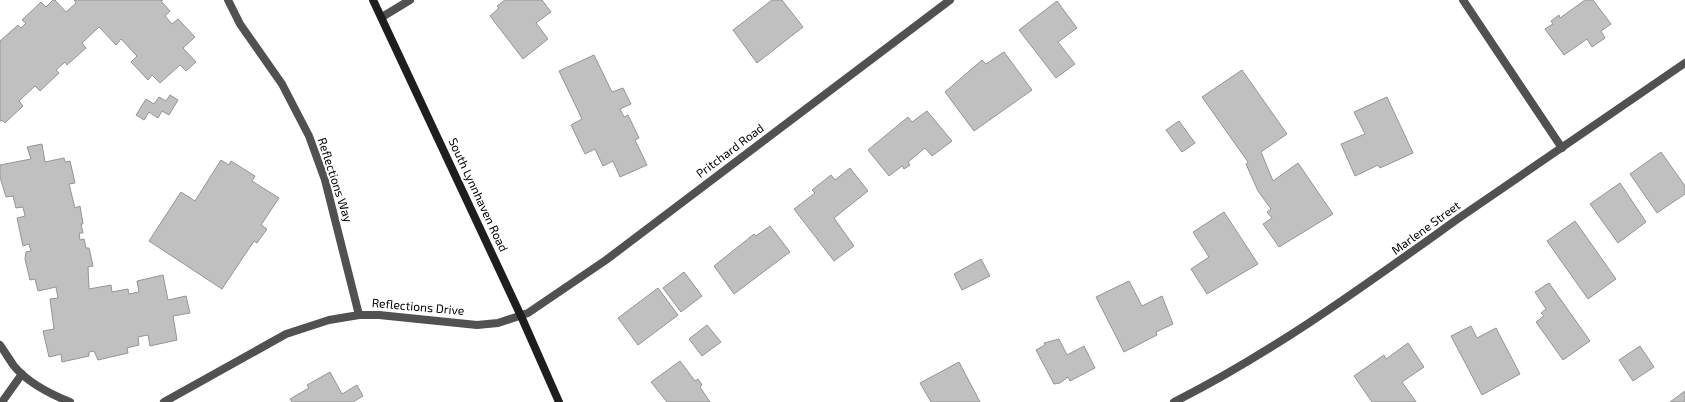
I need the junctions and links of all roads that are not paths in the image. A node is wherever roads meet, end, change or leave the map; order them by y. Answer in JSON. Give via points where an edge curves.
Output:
{"nodes":[{"id":1,"x":228,"y":0,"type":"edge"},
{"id":2,"x":373,"y":0,"type":"edge"},
{"id":3,"x":410,"y":0,"type":"edge"},
{"id":4,"x":950,"y":0,"type":"edge"},
{"id":5,"x":1463,"y":0,"type":"edge"},
{"id":6,"x":382,"y":17,"type":"junction"},
{"id":7,"x":1685,"y":62,"type":"edge"},
{"id":8,"x":1562,"y":148,"type":"junction"},
{"id":9,"x":359,"y":315,"type":"junction"},
{"id":10,"x":521,"y":316,"type":"junction"},
{"id":11,"x":0,"y":345,"type":"edge"},
{"id":12,"x":22,"y":374,"type":"junction"},
{"id":13,"x":2,"y":402,"type":"edge"},
{"id":14,"x":70,"y":402,"type":"edge"},
{"id":15,"x":164,"y":402,"type":"edge"},
{"id":16,"x":559,"y":402,"type":"edge"},
{"id":17,"x":1174,"y":402,"type":"edge"}],
"edges":[{"from":1,"to":9,"type":"street","name":"Reflections Way","via":[[240,24],[282,84],[309,136],[325,180]]},
{"from":2,"to":6,"type":"street","name":"South Lynnhaven Road"},
{"from":3,"to":6,"type":"street"},
{"from":4,"to":10,"type":"street","name":"Pritchard Road","via":[[606,260]]},
{"from":5,"to":8,"type":"street"},
{"from":6,"to":10,"type":"street","name":"South Lynnhaven Road"},
{"from":7,"to":8,"type":"street","name":"Marlene Street"},
{"from":8,"to":17,"type":"street","name":"Marlene Street","via":[[1368,284],[1240,366]]},
{"from":9,"to":10,"type":"street","name":"Reflections Drive","via":[[477,325],[498,323]]},
{"from":9,"to":15,"type":"street","name":"Reflections Drive","via":[[329,320],[286,334]]},
{"from":10,"to":16,"type":"street","name":"South Lynnhaven Road"},
{"from":11,"to":12,"type":"street"},
{"from":12,"to":13,"type":"street"},
{"from":12,"to":14,"type":"street","via":[[38,386]]}]}
